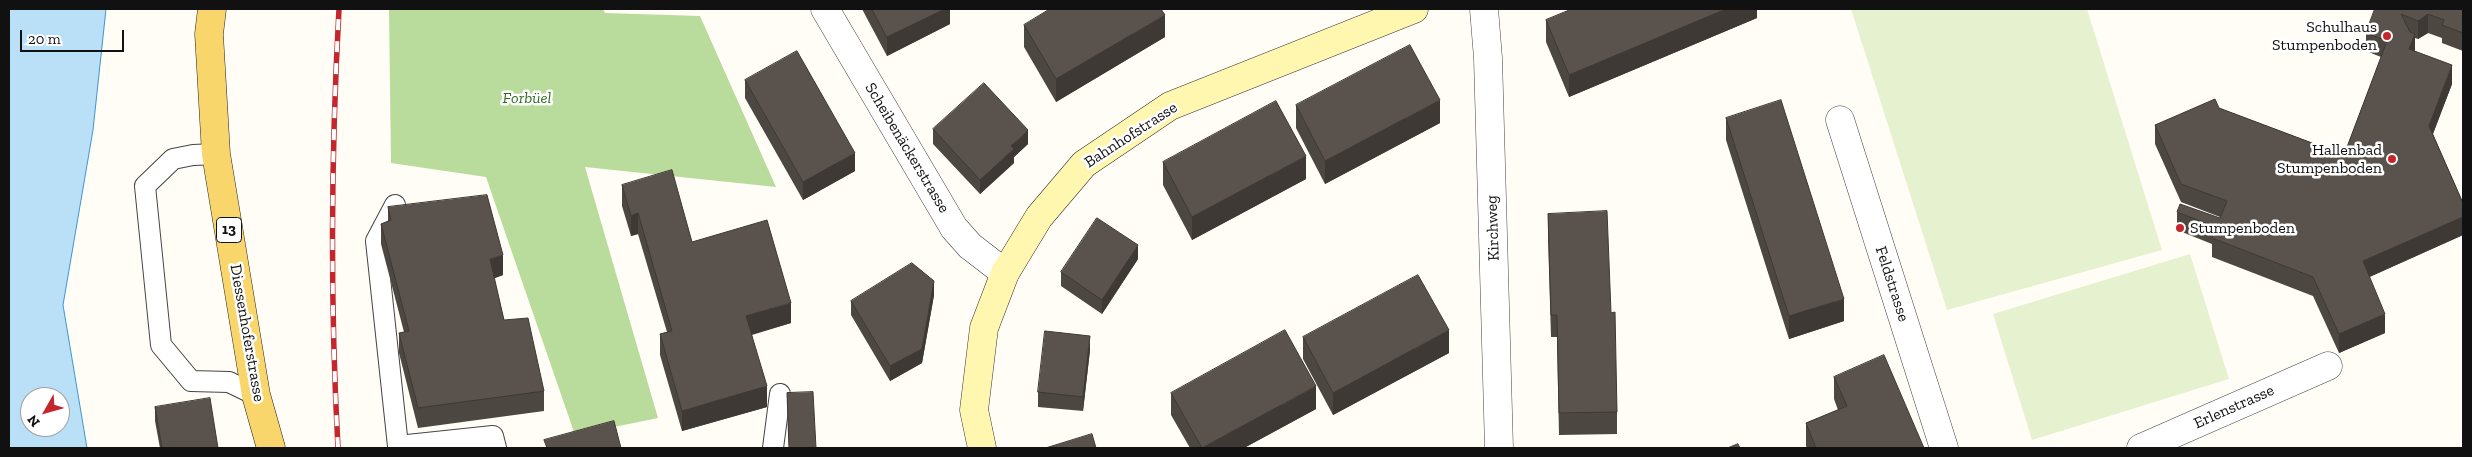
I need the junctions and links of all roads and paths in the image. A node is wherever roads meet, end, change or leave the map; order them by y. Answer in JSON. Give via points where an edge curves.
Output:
{"nodes":[{"id":1,"x":212,"y":9,"type":"edge"},
{"id":2,"x":825,"y":9,"type":"edge"},
{"id":3,"x":1414,"y":9,"type":"edge"},
{"id":4,"x":1484,"y":9,"type":"edge"},
{"id":5,"x":1840,"y":120,"type":"dead end"},
{"id":6,"x":216,"y":154,"type":"junction"},
{"id":7,"x":395,"y":205,"type":"edge"},
{"id":8,"x":1005,"y":273,"type":"junction"},
{"id":9,"x":2328,"y":366,"type":"dead end"},
{"id":10,"x":780,"y":394,"type":"dead end"},
{"id":11,"x":256,"y":395,"type":"junction"},
{"id":12,"x":271,"y":448,"type":"edge"},
{"id":13,"x":496,"y":448,"type":"edge"},
{"id":14,"x":773,"y":448,"type":"edge"},
{"id":15,"x":982,"y":448,"type":"edge"},
{"id":16,"x":1500,"y":448,"type":"edge"},
{"id":17,"x":1944,"y":448,"type":"edge"},
{"id":18,"x":2141,"y":448,"type":"edge"}],
"edges":[{"from":1,"to":6,"type":"main road","name":"Diessenhoferstrasse","number":"13","via":[[209,34]]},
{"from":2,"to":8,"type":"street","name":"Scheibenäckerstrasse","via":[[954,228],[970,246]]},
{"from":3,"to":8,"type":"street","name":"Bahnhofstrasse","via":[[1170,106],[1084,164],[1039,217]]},
{"from":4,"to":16,"type":"street","name":"Kirchweg"},
{"from":5,"to":17,"type":"street","name":"Feldstrasse"},
{"from":6,"to":11,"type":"main road","name":"Diessenhoferstrasse","number":"13"},
{"from":6,"to":11,"type":"lane","via":[[172,159],[144,186],[161,345],[191,382],[229,382]]},
{"from":7,"to":13,"type":"lane","via":[[376,241],[398,446],[493,436]]},
{"from":8,"to":15,"type":"street","name":"Bahnhofstrasse","via":[[984,328],[974,410]]},
{"from":9,"to":18,"type":"street","name":"Erlenstrasse"},
{"from":10,"to":14,"type":"lane"},
{"from":11,"to":12,"type":"main road","name":"Diessenhoferstrasse","number":"13"}]}
